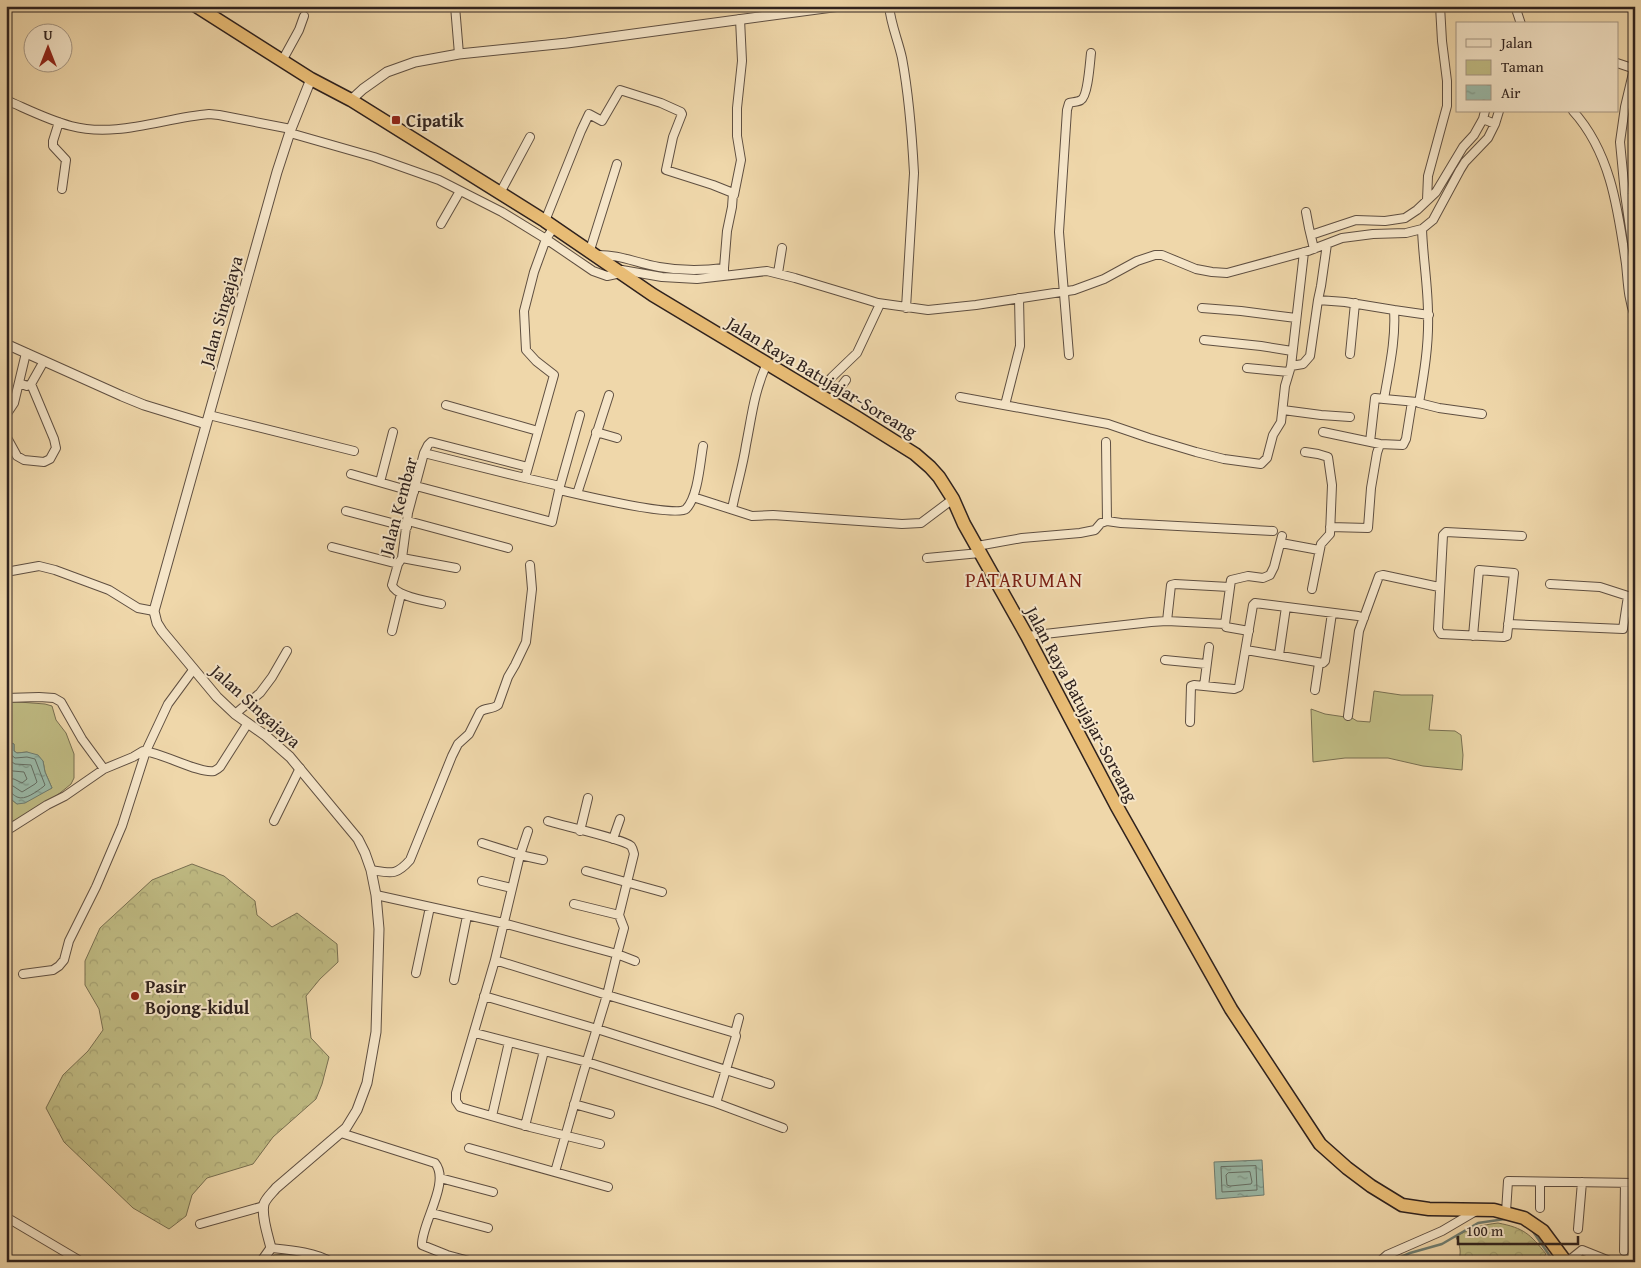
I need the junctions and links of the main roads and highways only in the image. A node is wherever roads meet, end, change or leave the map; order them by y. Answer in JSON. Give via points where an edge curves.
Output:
{"nodes":[{"id":1,"x":203,"y":8,"type":"edge"},
{"id":2,"x":1565,"y":1261,"type":"edge"}],
"edges":[{"from":1,"to":2,"type":"highway","name":"Jalan Raya Batujajar-Soreang","via":[[311,80],[351,100],[500,192],[549,231],[594,254],[683,314],[914,454],[937,474],[954,499],[1116,805],[1231,1009],[1320,1144],[1371,1186],[1402,1205],[1429,1209],[1494,1210],[1524,1218],[1538,1227]]}]}
